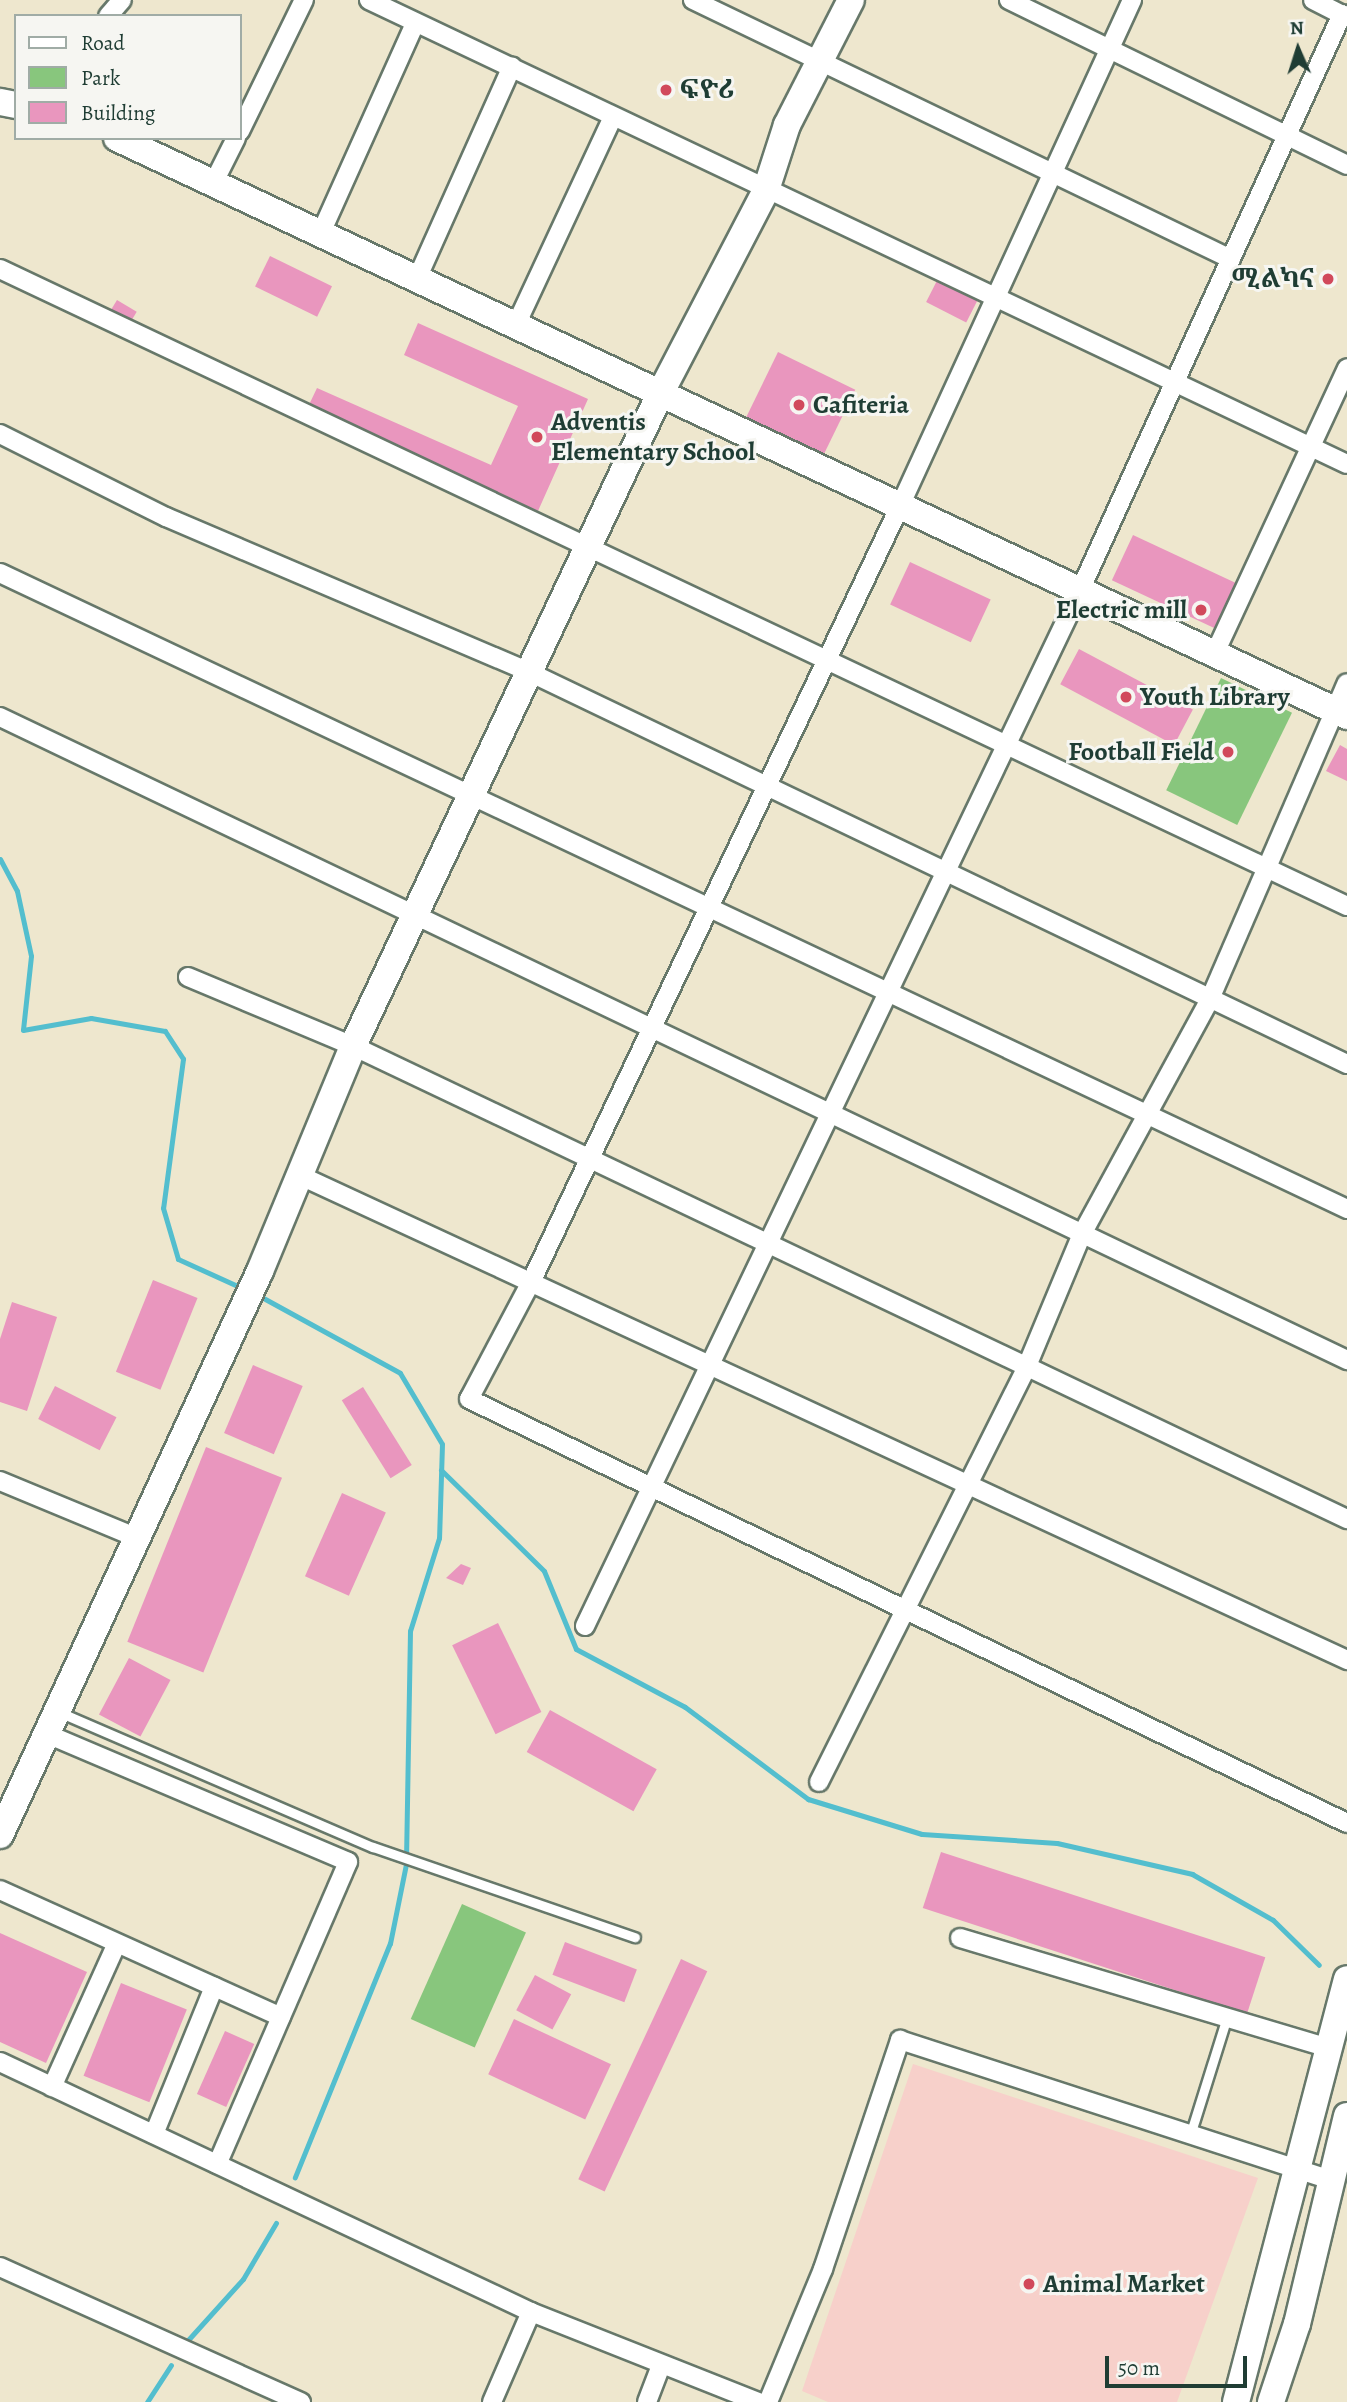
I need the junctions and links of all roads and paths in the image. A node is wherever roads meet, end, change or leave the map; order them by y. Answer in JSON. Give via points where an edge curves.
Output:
{"nodes":[{"id":1,"x":121,"y":0,"type":"edge"},
{"id":2,"x":304,"y":0,"type":"edge"},
{"id":3,"x":369,"y":0,"type":"edge"},
{"id":4,"x":692,"y":0,"type":"edge"},
{"id":5,"x":851,"y":0,"type":"edge"},
{"id":6,"x":1009,"y":0,"type":"edge"},
{"id":7,"x":1132,"y":0,"type":"edge"},
{"id":8,"x":1313,"y":0,"type":"edge"},
{"id":9,"x":110,"y":14,"type":"edge"},
{"id":10,"x":1345,"y":15,"type":"edge"},
{"id":11,"x":415,"y":24,"type":"junction"},
{"id":12,"x":1110,"y":48,"type":"junction"},
{"id":13,"x":821,"y":61,"type":"junction"},
{"id":14,"x":512,"y":66,"type":"junction"},
{"id":15,"x":612,"y":119,"type":"junction"},
{"id":16,"x":242,"y":127,"type":"edge"},
{"id":17,"x":1287,"y":137,"type":"junction"},
{"id":18,"x":121,"y":140,"type":"edge"},
{"id":19,"x":235,"y":140,"type":"edge"},
{"id":20,"x":1347,"y":165,"type":"edge"},
{"id":21,"x":1052,"y":176,"type":"junction"},
{"id":22,"x":214,"y":183,"type":"junction"},
{"id":23,"x":766,"y":190,"type":"junction"},
{"id":24,"x":320,"y":235,"type":"junction"},
{"id":25,"x":1231,"y":259,"type":"junction"},
{"id":26,"x":0,"y":269,"type":"edge"},
{"id":27,"x":416,"y":281,"type":"junction"},
{"id":28,"x":995,"y":300,"type":"junction"},
{"id":29,"x":515,"y":327,"type":"junction"},
{"id":30,"x":1347,"y":368,"type":"edge"},
{"id":31,"x":1173,"y":386,"type":"junction"},
{"id":32,"x":660,"y":394,"type":"junction"},
{"id":33,"x":0,"y":434,"type":"edge"},
{"id":34,"x":1314,"y":445,"type":"junction"},
{"id":35,"x":1347,"y":464,"type":"edge"},
{"id":36,"x":900,"y":506,"type":"junction"},
{"id":37,"x":591,"y":549,"type":"junction"},
{"id":38,"x":0,"y":573,"type":"edge"},
{"id":39,"x":1078,"y":595,"type":"junction"},
{"id":40,"x":1214,"y":655,"type":"junction"},
{"id":41,"x":827,"y":657,"type":"junction"},
{"id":42,"x":531,"y":673,"type":"junction"},
{"id":43,"x":1347,"y":683,"type":"edge"},
{"id":44,"x":1340,"y":713,"type":"edge"},
{"id":45,"x":0,"y":717,"type":"edge"},
{"id":46,"x":1006,"y":746,"type":"junction"},
{"id":47,"x":765,"y":785,"type":"junction"},
{"id":48,"x":470,"y":797,"type":"junction"},
{"id":49,"x":1264,"y":867,"type":"junction"},
{"id":50,"x":946,"y":872,"type":"junction"},
{"id":51,"x":1347,"y":906,"type":"edge"},
{"id":52,"x":705,"y":907,"type":"junction"},
{"id":53,"x":413,"y":919,"type":"junction"},
{"id":54,"x":188,"y":977,"type":"dead end"},
{"id":55,"x":887,"y":993,"type":"junction"},
{"id":56,"x":1210,"y":999,"type":"junction"},
{"id":57,"x":648,"y":1030,"type":"junction"},
{"id":58,"x":354,"y":1046,"type":"junction"},
{"id":59,"x":1347,"y":1064,"type":"edge"},
{"id":60,"x":831,"y":1116,"type":"junction"},
{"id":61,"x":1150,"y":1118,"type":"junction"},
{"id":62,"x":591,"y":1159,"type":"junction"},
{"id":63,"x":301,"y":1176,"type":"junction"},
{"id":64,"x":1347,"y":1209,"type":"edge"},
{"id":65,"x":1082,"y":1234,"type":"junction"},
{"id":66,"x":769,"y":1244,"type":"junction"},
{"id":67,"x":531,"y":1282,"type":"junction"},
{"id":68,"x":1347,"y":1360,"type":"edge"},
{"id":69,"x":710,"y":1365,"type":"junction"},
{"id":70,"x":1027,"y":1366,"type":"junction"},
{"id":71,"x":0,"y":1481,"type":"edge"},
{"id":72,"x":965,"y":1483,"type":"junction"},
{"id":73,"x":649,"y":1486,"type":"junction"},
{"id":74,"x":1347,"y":1519,"type":"edge"},
{"id":75,"x":133,"y":1536,"type":"junction"},
{"id":76,"x":905,"y":1610,"type":"junction"},
{"id":77,"x":585,"y":1626,"type":"dead end"},
{"id":78,"x":1347,"y":1660,"type":"edge"},
{"id":79,"x":52,"y":1723,"type":"junction"},
{"id":80,"x":819,"y":1782,"type":"dead end"},
{"id":81,"x":1347,"y":1823,"type":"edge"},
{"id":82,"x":0,"y":1835,"type":"edge"},
{"id":83,"x":0,"y":1891,"type":"edge"},
{"id":84,"x":635,"y":1937,"type":"dead end"},
{"id":85,"x":960,"y":1938,"type":"dead end"},
{"id":86,"x":116,"y":1945,"type":"junction"},
{"id":87,"x":1347,"y":1979,"type":"edge"},
{"id":88,"x":214,"y":1987,"type":"junction"},
{"id":89,"x":281,"y":2017,"type":"junction"},
{"id":90,"x":1226,"y":2020,"type":"junction"},
{"id":91,"x":1329,"y":2048,"type":"junction"},
{"id":92,"x":0,"y":2062,"type":"edge"},
{"id":93,"x":52,"y":2087,"type":"junction"},
{"id":94,"x":1347,"y":2116,"type":"edge"},
{"id":95,"x":153,"y":2134,"type":"junction"},
{"id":96,"x":1190,"y":2135,"type":"junction"},
{"id":97,"x":217,"y":2164,"type":"junction"},
{"id":98,"x":1300,"y":2172,"type":"junction"},
{"id":99,"x":1332,"y":2180,"type":"junction"},
{"id":100,"x":0,"y":2267,"type":"edge"},
{"id":101,"x":531,"y":2312,"type":"junction"},
{"id":102,"x":1256,"y":2338,"type":"junction"},
{"id":103,"x":1288,"y":2352,"type":"junction"},
{"id":104,"x":661,"y":2366,"type":"junction"},
{"id":105,"x":301,"y":2402,"type":"edge"},
{"id":106,"x":492,"y":2402,"type":"edge"},
{"id":107,"x":647,"y":2402,"type":"edge"},
{"id":108,"x":758,"y":2402,"type":"edge"},
{"id":109,"x":768,"y":2402,"type":"edge"},
{"id":110,"x":1236,"y":2402,"type":"edge"},
{"id":111,"x":1271,"y":2402,"type":"edge"}],
"edges":[{"from":1,"to":9,"type":"street"},
{"from":2,"to":16,"type":"street"},
{"from":3,"to":11,"type":"street"},
{"from":4,"to":13,"type":"street"},
{"from":5,"to":13,"type":"street"},
{"from":6,"to":12,"type":"street"},
{"from":7,"to":12,"type":"street"},
{"from":8,"to":10,"type":"street"},
{"from":10,"to":17,"type":"street"},
{"from":11,"to":14,"type":"street"},
{"from":11,"to":24,"type":"street"},
{"from":12,"to":17,"type":"street"},
{"from":12,"to":21,"type":"street"},
{"from":13,"to":21,"type":"street"},
{"from":13,"to":23,"type":"street","via":[[787,125]]},
{"from":14,"to":15,"type":"street"},
{"from":14,"to":27,"type":"street"},
{"from":15,"to":23,"type":"street"},
{"from":15,"to":29,"type":"street"},
{"from":17,"to":20,"type":"street"},
{"from":17,"to":25,"type":"street"},
{"from":18,"to":22,"type":"street"},
{"from":19,"to":22,"type":"street"},
{"from":21,"to":25,"type":"street"},
{"from":21,"to":28,"type":"street"},
{"from":22,"to":24,"type":"street"},
{"from":23,"to":28,"type":"street"},
{"from":23,"to":32,"type":"street"},
{"from":24,"to":27,"type":"street"},
{"from":25,"to":31,"type":"street"},
{"from":26,"to":37,"type":"street"},
{"from":27,"to":29,"type":"street"},
{"from":28,"to":31,"type":"street"},
{"from":28,"to":36,"type":"street"},
{"from":29,"to":32,"type":"street"},
{"from":30,"to":34,"type":"street"},
{"from":31,"to":34,"type":"street"},
{"from":31,"to":39,"type":"street"},
{"from":32,"to":36,"type":"street"},
{"from":32,"to":37,"type":"street"},
{"from":33,"to":42,"type":"street","via":[[166,517]]},
{"from":34,"to":35,"type":"street"},
{"from":34,"to":40,"type":"street"},
{"from":36,"to":39,"type":"street"},
{"from":36,"to":41,"type":"street"},
{"from":37,"to":41,"type":"street"},
{"from":37,"to":42,"type":"street"},
{"from":38,"to":48,"type":"street"},
{"from":39,"to":40,"type":"street"},
{"from":39,"to":46,"type":"street"},
{"from":40,"to":44,"type":"street"},
{"from":41,"to":46,"type":"street"},
{"from":41,"to":47,"type":"street"},
{"from":42,"to":47,"type":"street"},
{"from":42,"to":48,"type":"street"},
{"from":43,"to":44,"type":"street"},
{"from":44,"to":49,"type":"street"},
{"from":45,"to":53,"type":"street"},
{"from":46,"to":49,"type":"street"},
{"from":46,"to":50,"type":"street"},
{"from":47,"to":50,"type":"street"},
{"from":47,"to":52,"type":"street"},
{"from":48,"to":52,"type":"street"},
{"from":48,"to":53,"type":"street"},
{"from":49,"to":51,"type":"street"},
{"from":49,"to":56,"type":"street"},
{"from":50,"to":55,"type":"street"},
{"from":50,"to":56,"type":"street"},
{"from":52,"to":55,"type":"street"},
{"from":52,"to":57,"type":"street"},
{"from":53,"to":57,"type":"street"},
{"from":53,"to":58,"type":"street"},
{"from":54,"to":58,"type":"street"},
{"from":55,"to":60,"type":"street"},
{"from":55,"to":61,"type":"street"},
{"from":56,"to":59,"type":"street"},
{"from":56,"to":61,"type":"street"},
{"from":57,"to":60,"type":"street"},
{"from":57,"to":62,"type":"street"},
{"from":58,"to":62,"type":"street"},
{"from":58,"to":63,"type":"street"},
{"from":60,"to":65,"type":"street"},
{"from":60,"to":66,"type":"street"},
{"from":61,"to":64,"type":"street"},
{"from":61,"to":65,"type":"street"},
{"from":62,"to":66,"type":"street"},
{"from":62,"to":67,"type":"street"},
{"from":63,"to":67,"type":"street"},
{"from":63,"to":75,"type":"street"},
{"from":65,"to":68,"type":"street"},
{"from":65,"to":70,"type":"street"},
{"from":66,"to":69,"type":"street"},
{"from":66,"to":70,"type":"street"},
{"from":67,"to":69,"type":"street"},
{"from":67,"to":73,"type":"street","via":[[469,1399]]},
{"from":69,"to":72,"type":"street"},
{"from":69,"to":73,"type":"street"},
{"from":70,"to":72,"type":"street"},
{"from":70,"to":74,"type":"street"},
{"from":71,"to":75,"type":"street"},
{"from":72,"to":76,"type":"street"},
{"from":72,"to":78,"type":"street"},
{"from":73,"to":76,"type":"street"},
{"from":73,"to":77,"type":"street"},
{"from":75,"to":79,"type":"street"},
{"from":76,"to":80,"type":"street"},
{"from":76,"to":81,"type":"street"},
{"from":79,"to":82,"type":"street"},
{"from":79,"to":84,"type":"lane","via":[[437,1871]]},
{"from":79,"to":89,"type":"street","via":[[348,1862]]},
{"from":83,"to":86,"type":"street"},
{"from":85,"to":90,"type":"street"},
{"from":86,"to":88,"type":"street"},
{"from":86,"to":93,"type":"street"},
{"from":87,"to":91,"type":"street"},
{"from":88,"to":89,"type":"street"},
{"from":88,"to":95,"type":"street"},
{"from":89,"to":97,"type":"street"},
{"from":90,"to":91,"type":"street"},
{"from":90,"to":96,"type":"lane"},
{"from":91,"to":98,"type":"street"},
{"from":92,"to":93,"type":"street"},
{"from":93,"to":95,"type":"street"},
{"from":94,"to":99,"type":"street"},
{"from":95,"to":97,"type":"street"},
{"from":96,"to":98,"type":"street"},
{"from":96,"to":109,"type":"street","via":[[901,2040],[823,2269]]},
{"from":97,"to":101,"type":"street"},
{"from":98,"to":99,"type":"street"},
{"from":98,"to":102,"type":"street"},
{"from":99,"to":103,"type":"street"},
{"from":100,"to":105,"type":"street"},
{"from":101,"to":104,"type":"street"},
{"from":101,"to":106,"type":"street"},
{"from":102,"to":103,"type":"street"},
{"from":102,"to":110,"type":"street"},
{"from":103,"to":111,"type":"street"},
{"from":104,"to":107,"type":"street"},
{"from":104,"to":108,"type":"street"}]}
